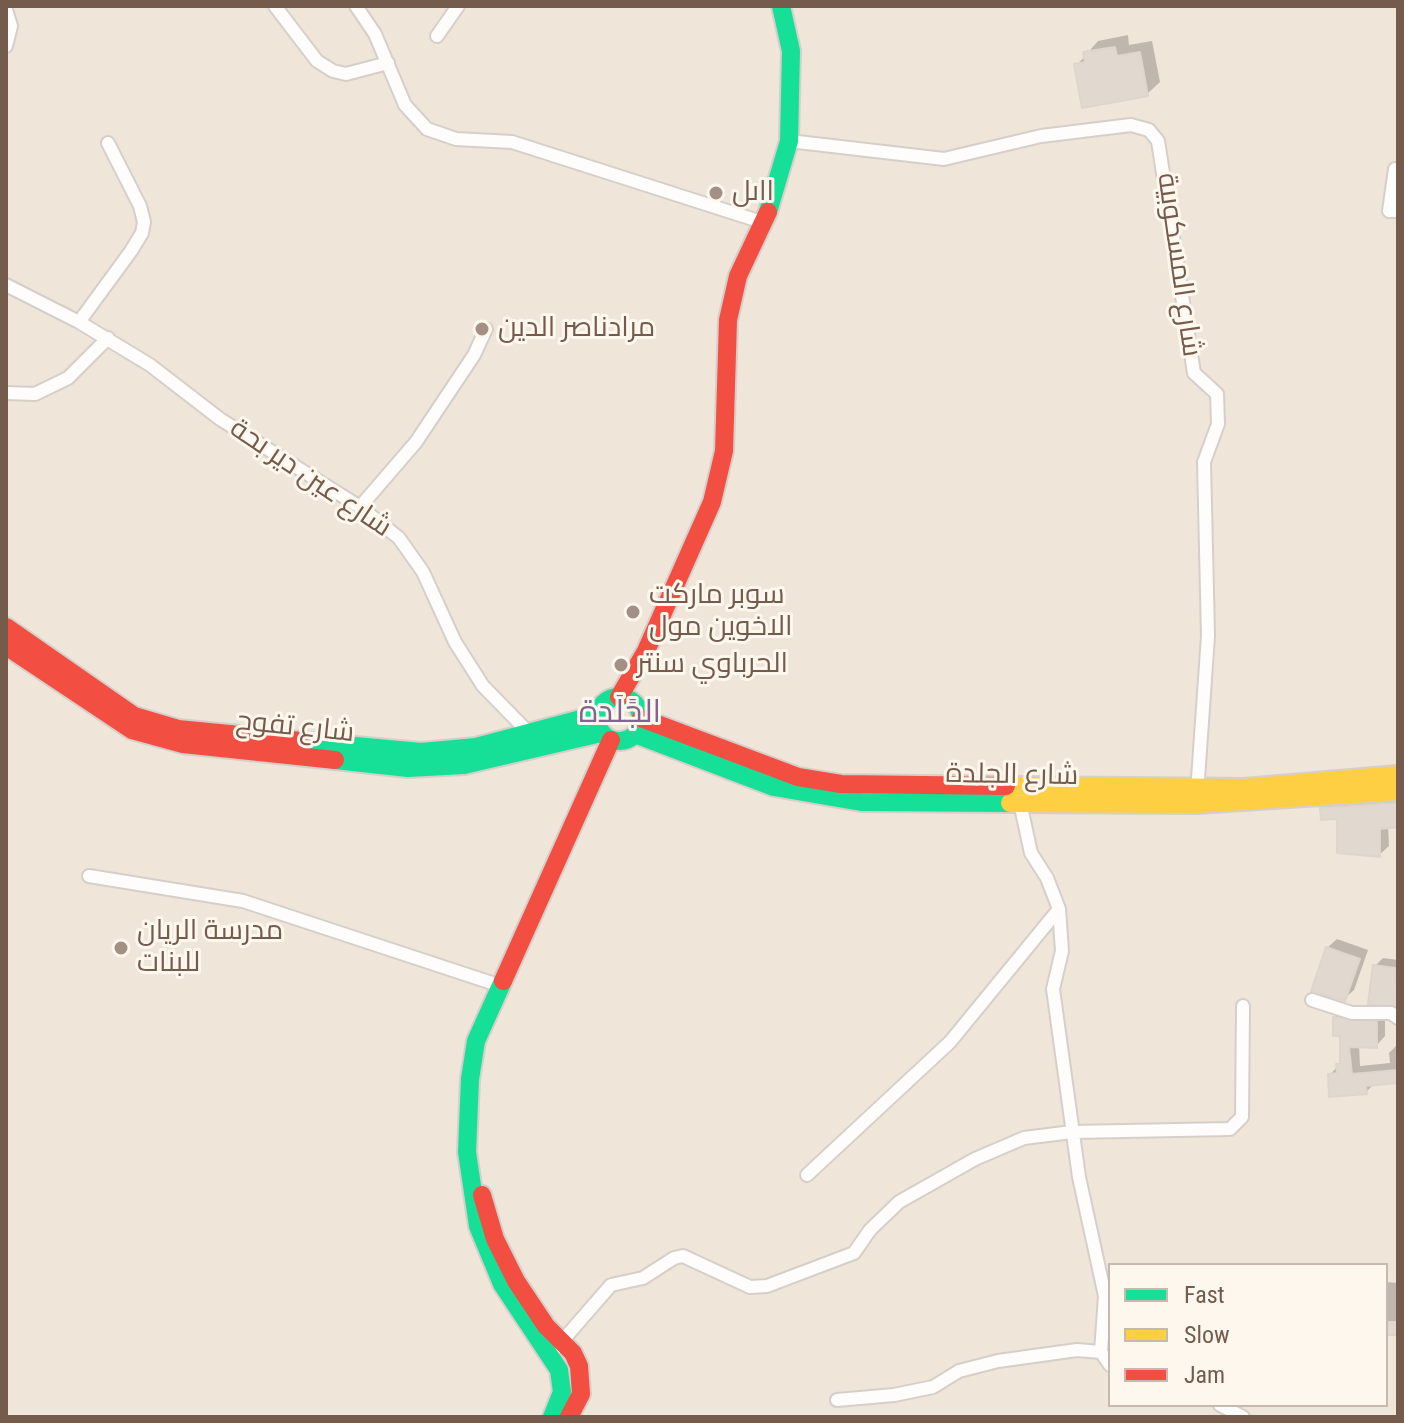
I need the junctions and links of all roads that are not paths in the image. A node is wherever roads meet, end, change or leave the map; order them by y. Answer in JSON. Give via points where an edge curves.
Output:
{"nodes":[{"id":1,"x":275,"y":6,"type":"edge"},
{"id":2,"x":356,"y":6,"type":"edge"},
{"id":3,"x":458,"y":6,"type":"edge"},
{"id":4,"x":781,"y":6,"type":"edge"},
{"id":5,"x":6,"y":10,"type":"edge"},
{"id":6,"x":437,"y":36,"type":"dead end"},
{"id":7,"x":6,"y":46,"type":"edge"},
{"id":8,"x":388,"y":63,"type":"junction"},
{"id":9,"x":789,"y":141,"type":"junction"},
{"id":10,"x":108,"y":143,"type":"dead end"},
{"id":11,"x":1395,"y":169,"type":"dead end"},
{"id":12,"x":1398,"y":211,"type":"edge"},
{"id":13,"x":765,"y":223,"type":"junction"},
{"id":14,"x":6,"y":285,"type":"edge"},
{"id":15,"x":79,"y":322,"type":"junction"},
{"id":16,"x":486,"y":329,"type":"dead end"},
{"id":17,"x":108,"y":338,"type":"junction"},
{"id":18,"x":6,"y":393,"type":"edge"},
{"id":19,"x":360,"y":507,"type":"junction"},
{"id":20,"x":6,"y":627,"type":"edge"},
{"id":21,"x":6,"y":646,"type":"edge"},
{"id":22,"x":646,"y":651,"type":"junction"},
{"id":23,"x":619,"y":697,"type":"junction"},
{"id":24,"x":638,"y":719,"type":"junction"},
{"id":25,"x":603,"y":729,"type":"junction"},
{"id":26,"x":533,"y":742,"type":"junction"},
{"id":27,"x":1398,"y":775,"type":"edge"},
{"id":28,"x":1398,"y":791,"type":"edge"},
{"id":29,"x":1018,"y":795,"type":"junction"},
{"id":30,"x":1197,"y":796,"type":"junction"},
{"id":31,"x":89,"y":876,"type":"dead end"},
{"id":32,"x":1059,"y":909,"type":"junction"},
{"id":33,"x":501,"y":986,"type":"junction"},
{"id":34,"x":1312,"y":1000,"type":"dead end"},
{"id":35,"x":1243,"y":1006,"type":"dead end"},
{"id":36,"x":1398,"y":1018,"type":"edge"},
{"id":37,"x":1072,"y":1132,"type":"junction"},
{"id":38,"x":807,"y":1175,"type":"dead end"},
{"id":39,"x":556,"y":1348,"type":"junction"},
{"id":40,"x":1101,"y":1352,"type":"junction"},
{"id":41,"x":1108,"y":1362,"type":"edge"},
{"id":42,"x":837,"y":1400,"type":"dead end"},
{"id":43,"x":1224,"y":1407,"type":"edge"},
{"id":44,"x":552,"y":1417,"type":"edge"},
{"id":45,"x":569,"y":1417,"type":"edge"},
{"id":46,"x":1243,"y":1417,"type":"edge"}],
"edges":[{"from":1,"to":8,"type":"street","via":[[317,61],[333,71],[346,74]]},
{"from":2,"to":8,"type":"street"},
{"from":3,"to":6,"type":"street"},
{"from":4,"to":9,"type":"street","via":[[791,51]]},
{"from":5,"to":7,"type":"street","via":[[11,26]]},
{"from":8,"to":13,"type":"street","via":[[411,115],[436,134],[512,142]]},
{"from":9,"to":13,"type":"street"},
{"from":9,"to":30,"type":"street","name":"شارع المسكوبية","via":[[944,159],[1041,136],[1131,125],[1156,136],[1194,373],[1217,394],[1218,424],[1204,462],[1208,636]]},
{"from":10,"to":15,"type":"street","via":[[144,222],[131,251]]},
{"from":11,"to":12,"type":"street","via":[[1389,211]]},
{"from":13,"to":22,"type":"street","via":[[738,276],[728,320],[724,451],[712,502]]},
{"from":14,"to":15,"type":"street","name":"شارع عين دير بحة"},
{"from":15,"to":17,"type":"street","name":"شارع عين دير بحة"},
{"from":16,"to":19,"type":"street","via":[[416,442]]},
{"from":17,"to":18,"type":"street","via":[[68,378],[35,394]]},
{"from":17,"to":19,"type":"street","name":"شارع عين دير بحة","via":[[220,419]]},
{"from":19,"to":26,"type":"street","name":"شارع عين دير بحة","via":[[399,538],[423,572],[455,642],[483,686]]},
{"from":20,"to":26,"type":"street","via":[[134,716],[178,729],[421,752]]},
{"from":21,"to":26,"type":"street","name":"شارع تفوح","via":[[106,716],[156,739],[408,768],[464,765]]},
{"from":22,"to":23,"type":"street"},
{"from":22,"to":24,"type":"street"},
{"from":23,"to":24,"type":"street","name":"شارع الجلدة"},
{"from":23,"to":25,"type":"street","via":[[605,701]]},
{"from":24,"to":25,"type":"street","via":[[624,741]]},
{"from":24,"to":29,"type":"street","name":"شارع الجلدة","via":[[801,795],[861,802]]},
{"from":25,"to":26,"type":"street"},
{"from":25,"to":33,"type":"street"},
{"from":27,"to":30,"type":"street","name":"شارع الجلدة"},
{"from":28,"to":30,"type":"street","name":"شارع الجلدة"},
{"from":29,"to":30,"type":"street","name":"شارع الجلدة"},
{"from":29,"to":32,"type":"street","via":[[1031,853]]},
{"from":31,"to":33,"type":"street","via":[[243,901]]},
{"from":32,"to":37,"type":"street","via":[[1062,951],[1053,989]]},
{"from":32,"to":38,"type":"street","via":[[950,1042]]},
{"from":33,"to":39,"type":"street","via":[[480,1086],[477,1151],[482,1193],[495,1239]]},
{"from":34,"to":36,"type":"street","via":[[1352,1013],[1391,1013]]},
{"from":35,"to":37,"type":"street","via":[[1242,1117],[1230,1129]]},
{"from":37,"to":39,"type":"street","via":[[1024,1138],[975,1159],[899,1202],[854,1253],[767,1286],[750,1287],[683,1256],[674,1258],[643,1278],[611,1285]]},
{"from":37,"to":40,"type":"street","via":[[1105,1296]]},
{"from":39,"to":44,"type":"street","via":[[562,1392]]},
{"from":39,"to":45,"type":"street","via":[[573,1353],[582,1379]]},
{"from":40,"to":41,"type":"street"},
{"from":40,"to":42,"type":"street","via":[[1077,1350],[998,1361],[959,1371],[933,1387]]},
{"from":43,"to":46,"type":"street"}]}
